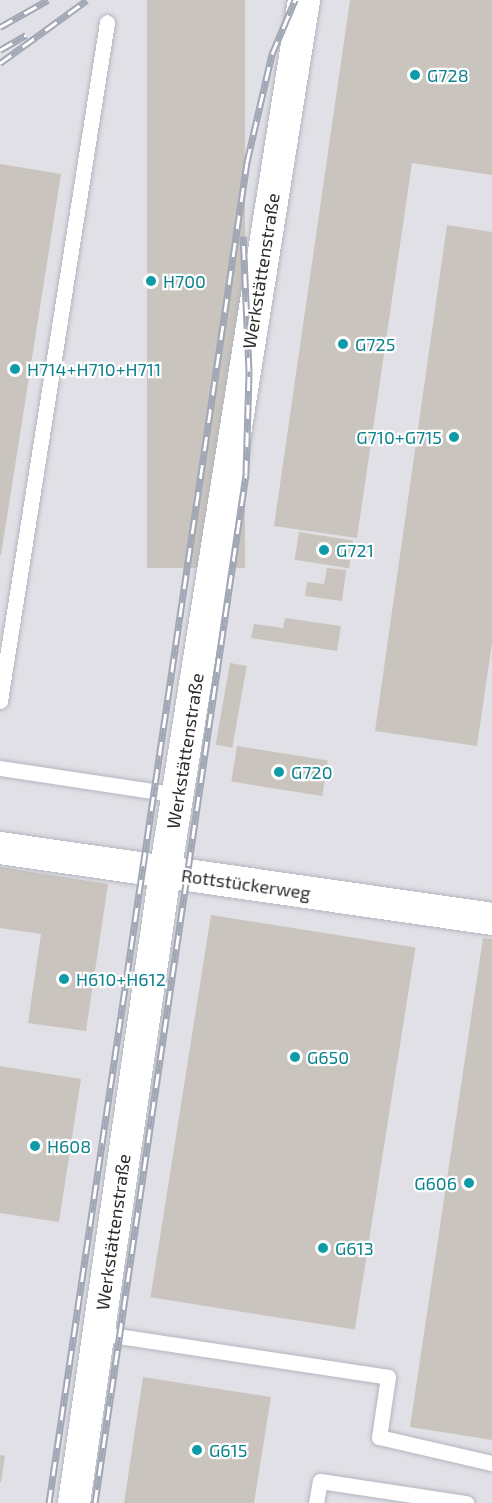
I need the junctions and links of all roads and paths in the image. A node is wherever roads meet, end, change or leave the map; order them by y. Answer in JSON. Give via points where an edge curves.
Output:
{"nodes":[{"id":1,"x":304,"y":0,"type":"edge"},
{"id":2,"x":107,"y":22,"type":"dead end"},
{"id":3,"x":0,"y":701,"type":"edge"},
{"id":4,"x":0,"y":768,"type":"edge"},
{"id":5,"x":178,"y":795,"type":"junction"},
{"id":6,"x":0,"y":848,"type":"edge"},
{"id":7,"x":165,"y":873,"type":"junction"},
{"id":8,"x":492,"y":919,"type":"edge"},
{"id":9,"x":98,"y":1333,"type":"junction"},
{"id":10,"x":492,"y":1463,"type":"edge"},
{"id":11,"x":385,"y":1497,"type":"edge"},
{"id":12,"x":74,"y":1503,"type":"edge"},
{"id":13,"x":316,"y":1503,"type":"edge"},
{"id":14,"x":466,"y":1503,"type":"edge"}],
"edges":[{"from":1,"to":5,"type":"street","name":"Werkstättenstraße"},
{"from":2,"to":3,"type":"lane"},
{"from":4,"to":5,"type":"lane"},
{"from":5,"to":7,"type":"street","name":"Werkstättenstraße"},
{"from":6,"to":7,"type":"street","name":"Rottstückerweg"},
{"from":7,"to":8,"type":"street","name":"Rottstückerweg"},
{"from":7,"to":9,"type":"street","name":"Werkstättenstraße"},
{"from":9,"to":10,"type":"lane","via":[[388,1377],[379,1437]]},
{"from":9,"to":12,"type":"street","name":"Werkstättenstraße"},
{"from":11,"to":13,"type":"lane","via":[[320,1481]]},
{"from":11,"to":14,"type":"lane"}]}
